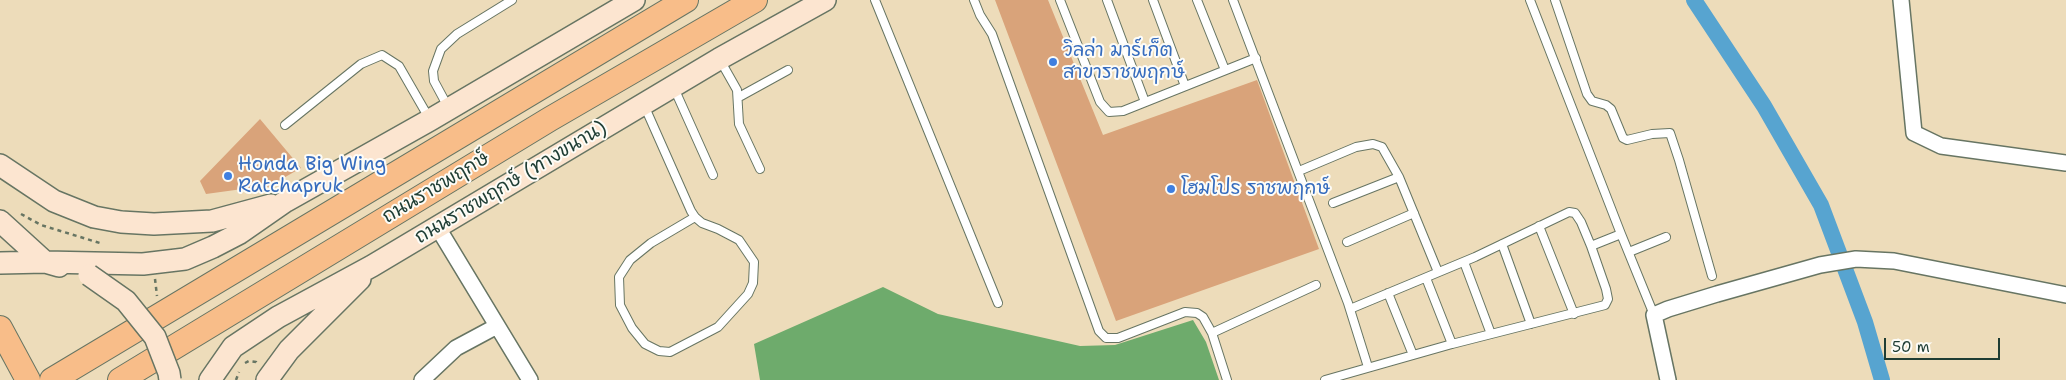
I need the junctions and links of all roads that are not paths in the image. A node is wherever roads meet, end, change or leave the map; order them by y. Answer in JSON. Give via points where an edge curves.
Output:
{"nodes":[{"id":1,"x":512,"y":0,"type":"edge"},
{"id":2,"x":634,"y":0,"type":"edge"},
{"id":3,"x":686,"y":0,"type":"edge"},
{"id":4,"x":755,"y":0,"type":"edge"},
{"id":5,"x":825,"y":0,"type":"edge"},
{"id":6,"x":875,"y":0,"type":"edge"},
{"id":7,"x":974,"y":0,"type":"edge"},
{"id":8,"x":1060,"y":0,"type":"edge"},
{"id":9,"x":1107,"y":0,"type":"edge"},
{"id":10,"x":1153,"y":0,"type":"edge"},
{"id":11,"x":1197,"y":0,"type":"edge"},
{"id":12,"x":1233,"y":0,"type":"edge"},
{"id":13,"x":1530,"y":0,"type":"edge"},
{"id":14,"x":1555,"y":0,"type":"edge"},
{"id":15,"x":1901,"y":0,"type":"edge"},
{"id":16,"x":1256,"y":58,"type":"junction"},
{"id":17,"x":719,"y":59,"type":"junction"},
{"id":18,"x":788,"y":70,"type":"dead end"},
{"id":19,"x":1225,"y":70,"type":"junction"},
{"id":20,"x":673,"y":86,"type":"junction"},
{"id":21,"x":1185,"y":86,"type":"junction"},
{"id":22,"x":739,"y":97,"type":"junction"},
{"id":23,"x":1145,"y":102,"type":"junction"},
{"id":24,"x":644,"y":103,"type":"junction"},
{"id":25,"x":449,"y":108,"type":"junction"},
{"id":26,"x":430,"y":120,"type":"junction"},
{"id":27,"x":285,"y":125,"type":"dead end"},
{"id":28,"x":2066,"y":163,"type":"edge"},
{"id":29,"x":0,"y":165,"type":"edge"},
{"id":30,"x":760,"y":169,"type":"dead end"},
{"id":31,"x":1298,"y":171,"type":"junction"},
{"id":32,"x":713,"y":175,"type":"dead end"},
{"id":33,"x":1399,"y":177,"type":"junction"},
{"id":34,"x":286,"y":202,"type":"junction"},
{"id":35,"x":1333,"y":203,"type":"dead end"},
{"id":36,"x":1414,"y":213,"type":"junction"},
{"id":37,"x":696,"y":217,"type":"junction"},
{"id":38,"x":0,"y":221,"type":"edge"},
{"id":39,"x":1539,"y":226,"type":"junction"},
{"id":40,"x":438,"y":228,"type":"junction"},
{"id":41,"x":1620,"y":234,"type":"junction"},
{"id":42,"x":1666,"y":237,"type":"dead end"},
{"id":43,"x":1348,"y":242,"type":"dead end"},
{"id":44,"x":1502,"y":244,"type":"junction"},
{"id":45,"x":1591,"y":246,"type":"junction"},
{"id":46,"x":1629,"y":252,"type":"junction"},
{"id":47,"x":45,"y":262,"type":"junction"},
{"id":48,"x":1464,"y":262,"type":"junction"},
{"id":49,"x":0,"y":263,"type":"edge"},
{"id":50,"x":372,"y":266,"type":"junction"},
{"id":51,"x":1438,"y":272,"type":"junction"},
{"id":52,"x":1712,"y":276,"type":"dead end"},
{"id":53,"x":1426,"y":278,"type":"junction"},
{"id":54,"x":1316,"y":285,"type":"dead end"},
{"id":55,"x":1388,"y":293,"type":"junction"},
{"id":56,"x":2066,"y":295,"type":"edge"},
{"id":57,"x":998,"y":303,"type":"dead end"},
{"id":58,"x":1350,"y":309,"type":"junction"},
{"id":59,"x":1574,"y":314,"type":"junction"},
{"id":60,"x":1654,"y":315,"type":"junction"},
{"id":61,"x":1532,"y":324,"type":"junction"},
{"id":62,"x":497,"y":326,"type":"junction"},
{"id":63,"x":0,"y":328,"type":"edge"},
{"id":64,"x":1212,"y":332,"type":"junction"},
{"id":65,"x":1491,"y":334,"type":"junction"},
{"id":66,"x":1452,"y":344,"type":"junction"},
{"id":67,"x":1413,"y":356,"type":"junction"},
{"id":68,"x":1368,"y":367,"type":"junction"},
{"id":69,"x":263,"y":374,"type":"edge"},
{"id":70,"x":28,"y":380,"type":"edge"},
{"id":71,"x":52,"y":380,"type":"edge"},
{"id":72,"x":120,"y":380,"type":"edge"},
{"id":73,"x":170,"y":380,"type":"edge"},
{"id":74,"x":210,"y":380,"type":"edge"},
{"id":75,"x":422,"y":380,"type":"edge"},
{"id":76,"x":530,"y":380,"type":"edge"},
{"id":77,"x":1227,"y":380,"type":"edge"},
{"id":78,"x":1325,"y":380,"type":"edge"},
{"id":79,"x":1668,"y":380,"type":"edge"}],
"edges":[{"from":1,"to":25,"type":"lane","via":[[457,34],[442,49],[433,72],[434,81]]},
{"from":2,"to":25,"type":"main road"},
{"from":3,"to":71,"type":"main road","name":"ถนนราชพฤกษ์"},
{"from":4,"to":72,"type":"main road","name":"ถนนราชพฤกษ์","via":[[550,119]]},
{"from":5,"to":17,"type":"main road","name":"ถนนราชพฤกษ์ (ทางขนาน)"},
{"from":6,"to":57,"type":"lane"},
{"from":7,"to":64,"type":"lane","via":[[992,34],[1099,331],[1106,338],[1118,338],[1191,312],[1203,317]]},
{"from":8,"to":23,"type":"lane","via":[[1105,108],[1116,112]]},
{"from":9,"to":23,"type":"lane"},
{"from":10,"to":21,"type":"lane"},
{"from":11,"to":19,"type":"lane"},
{"from":12,"to":16,"type":"lane"},
{"from":13,"to":41,"type":"lane"},
{"from":14,"to":52,"type":"lane","via":[[1587,94],[1592,101],[1611,109],[1623,138],[1670,133]]},
{"from":15,"to":28,"type":"street","via":[[1914,133],[1941,146]]},
{"from":16,"to":19,"type":"lane"},
{"from":16,"to":31,"type":"lane"},
{"from":17,"to":20,"type":"main road","name":"ถนนราชพฤกษ์ (ทางขนาน)"},
{"from":17,"to":22,"type":"lane"},
{"from":18,"to":22,"type":"lane"},
{"from":19,"to":21,"type":"lane"},
{"from":20,"to":24,"type":"main road","name":"ถนนราชพฤกษ์ (ทางขนาน)"},
{"from":20,"to":32,"type":"lane"},
{"from":21,"to":23,"type":"lane"},
{"from":22,"to":30,"type":"lane","via":[[739,124]]},
{"from":24,"to":37,"type":"lane"},
{"from":24,"to":40,"type":"main road","name":"ถนนราชพฤกษ์ (ทางขนาน)"},
{"from":25,"to":26,"type":"main road"},
{"from":26,"to":27,"type":"lane","via":[[399,66],[382,55],[361,64]]},
{"from":26,"to":34,"type":"main road"},
{"from":29,"to":34,"type":"main road","via":[[54,202],[94,217],[121,222],[212,221]]},
{"from":31,"to":33,"type":"lane","via":[[1356,147],[1373,144],[1382,147]]},
{"from":31,"to":58,"type":"lane"},
{"from":33,"to":35,"type":"lane"},
{"from":33,"to":36,"type":"lane"},
{"from":34,"to":47,"type":"main road","via":[[240,233],[185,259],[143,264]]},
{"from":36,"to":43,"type":"lane"},
{"from":36,"to":51,"type":"lane"},
{"from":37,"to":37,"type":"lane","via":[[651,243],[630,260],[619,277],[620,304],[632,328],[645,344],[659,351],[670,352],[718,327],[739,306],[753,283],[754,262],[739,240]]},
{"from":38,"to":47,"type":"main road"},
{"from":39,"to":44,"type":"lane"},
{"from":39,"to":45,"type":"lane","via":[[1573,212]]},
{"from":39,"to":59,"type":"lane"},
{"from":40,"to":50,"type":"main road","name":"ถนนราชพฤกษ์ (ทางขนาน)"},
{"from":40,"to":62,"type":"street"},
{"from":41,"to":45,"type":"lane"},
{"from":41,"to":46,"type":"lane"},
{"from":42,"to":46,"type":"lane"},
{"from":44,"to":48,"type":"lane"},
{"from":44,"to":61,"type":"lane"},
{"from":45,"to":59,"type":"lane","via":[[1608,299],[1605,305]]},
{"from":46,"to":60,"type":"lane"},
{"from":47,"to":49,"type":"main road"},
{"from":47,"to":73,"type":"main road","bridge":true,"via":[[89,275],[126,301],[154,337]]},
{"from":48,"to":51,"type":"lane"},
{"from":48,"to":65,"type":"lane"},
{"from":50,"to":69,"type":"main road"},
{"from":50,"to":74,"type":"main road","name":"ถนนราชพฤกษ์ (ทางขนาน)","via":[[253,332],[233,347]]},
{"from":51,"to":53,"type":"lane"},
{"from":53,"to":55,"type":"lane"},
{"from":53,"to":66,"type":"lane"},
{"from":54,"to":64,"type":"lane"},
{"from":55,"to":58,"type":"lane"},
{"from":55,"to":67,"type":"lane"},
{"from":56,"to":60,"type":"street","via":[[1894,261],[1856,259],[1820,265]]},
{"from":58,"to":68,"type":"lane"},
{"from":59,"to":61,"type":"lane"},
{"from":60,"to":79,"type":"street"},
{"from":61,"to":65,"type":"lane"},
{"from":62,"to":75,"type":"street","via":[[456,348]]},
{"from":62,"to":76,"type":"street"},
{"from":63,"to":70,"type":"main road"},
{"from":64,"to":77,"type":"lane"},
{"from":65,"to":66,"type":"lane"},
{"from":66,"to":67,"type":"lane"},
{"from":67,"to":68,"type":"lane"},
{"from":68,"to":78,"type":"lane"}]}
